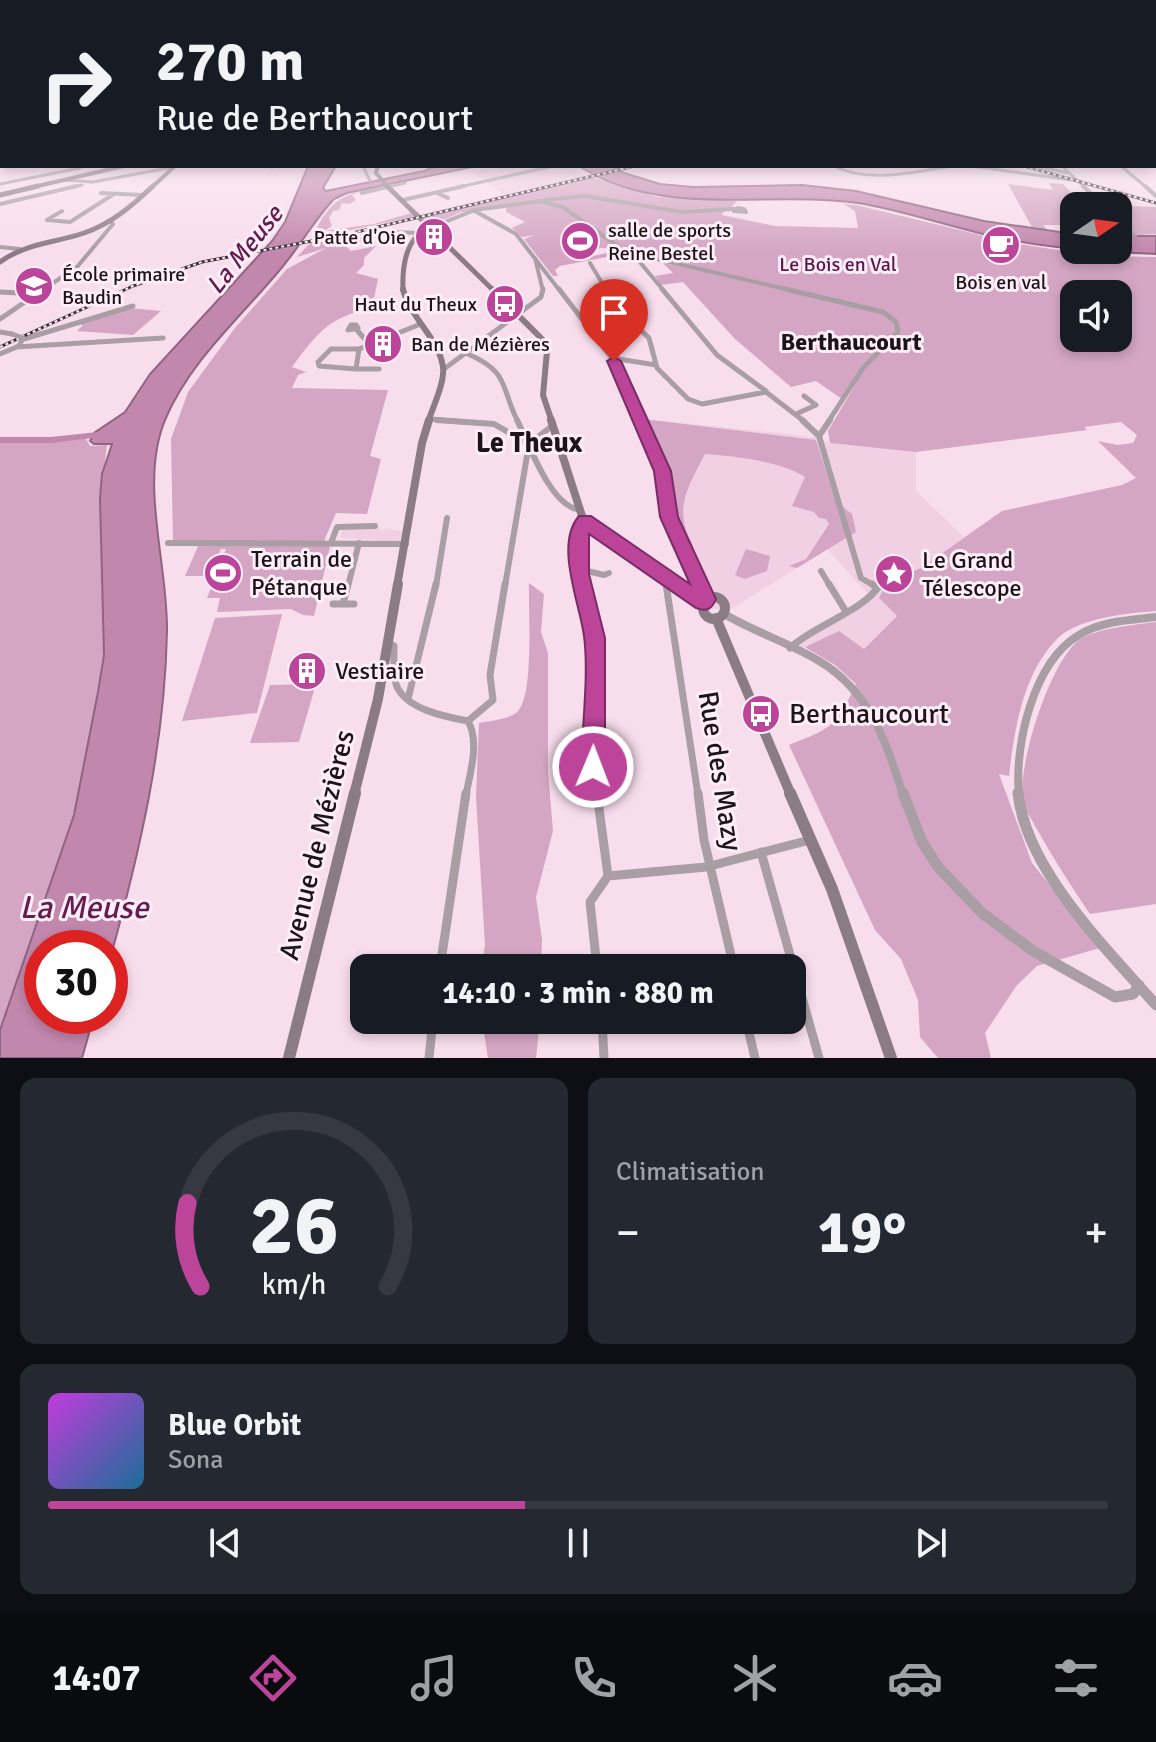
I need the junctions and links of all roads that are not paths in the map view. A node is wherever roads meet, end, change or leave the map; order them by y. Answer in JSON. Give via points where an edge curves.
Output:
{"nodes":[{"id":1,"x":75,"y":168,"type":"edge"},
{"id":2,"x":80,"y":168,"type":"edge"},
{"id":3,"x":115,"y":168,"type":"edge"},
{"id":4,"x":165,"y":168,"type":"edge"},
{"id":5,"x":173,"y":168,"type":"edge"},
{"id":6,"x":364,"y":168,"type":"edge"},
{"id":7,"x":377,"y":168,"type":"edge"},
{"id":8,"x":544,"y":168,"type":"edge"},
{"id":9,"x":839,"y":168,"type":"edge"},
{"id":10,"x":939,"y":168,"type":"edge"},
{"id":11,"x":989,"y":168,"type":"edge"},
{"id":12,"x":1045,"y":168,"type":"edge"},
{"id":13,"x":1064,"y":168,"type":"edge"},
{"id":14,"x":1123,"y":168,"type":"edge"},
{"id":15,"x":1070,"y":174,"type":"junction"},
{"id":16,"x":84,"y":175,"type":"junction"},
{"id":17,"x":64,"y":180,"type":"junction"},
{"id":18,"x":370,"y":181,"type":"dead end"},
{"id":19,"x":1078,"y":181,"type":"junction"},
{"id":20,"x":93,"y":182,"type":"junction"},
{"id":21,"x":405,"y":183,"type":"dead end"},
{"id":22,"x":0,"y":184,"type":"edge"},
{"id":23,"x":153,"y":185,"type":"junction"},
{"id":24,"x":388,"y":186,"type":"junction"},
{"id":25,"x":1089,"y":192,"type":"edge"},
{"id":26,"x":101,"y":193,"type":"dead end"},
{"id":27,"x":362,"y":193,"type":"dead end"},
{"id":28,"x":437,"y":193,"type":"junction"},
{"id":29,"x":1156,"y":193,"type":"edge"},
{"id":30,"x":114,"y":194,"type":"junction"},
{"id":31,"x":0,"y":195,"type":"edge"},
{"id":32,"x":132,"y":195,"type":"junction"},
{"id":33,"x":142,"y":195,"type":"junction"},
{"id":34,"x":448,"y":198,"type":"dead end"},
{"id":35,"x":403,"y":200,"type":"junction"},
{"id":36,"x":540,"y":201,"type":"junction"},
{"id":37,"x":0,"y":204,"type":"edge"},
{"id":38,"x":473,"y":210,"type":"junction"},
{"id":39,"x":62,"y":211,"type":"dead end"},
{"id":40,"x":744,"y":214,"type":"dead end"},
{"id":41,"x":109,"y":222,"type":"junction"},
{"id":42,"x":430,"y":228,"type":"junction"},
{"id":43,"x":418,"y":233,"type":"junction"},
{"id":44,"x":1132,"y":233,"type":"edge"},
{"id":45,"x":1135,"y":236,"type":"dead end"},
{"id":46,"x":343,"y":243,"type":"dead end"},
{"id":47,"x":0,"y":247,"type":"edge"},
{"id":48,"x":20,"y":249,"type":"junction"},
{"id":49,"x":633,"y":254,"type":"junction"},
{"id":50,"x":535,"y":258,"type":"junction"},
{"id":51,"x":0,"y":262,"type":"edge"},
{"id":52,"x":598,"y":262,"type":"dead end"},
{"id":53,"x":0,"y":292,"type":"edge"},
{"id":54,"x":40,"y":294,"type":"junction"},
{"id":55,"x":133,"y":306,"type":"dead end"},
{"id":56,"x":518,"y":314,"type":"junction"},
{"id":57,"x":0,"y":319,"type":"edge"},
{"id":58,"x":418,"y":325,"type":"junction"},
{"id":59,"x":356,"y":329,"type":"dead end"},
{"id":60,"x":0,"y":332,"type":"edge"},
{"id":61,"x":163,"y":338,"type":"dead end"},
{"id":62,"x":23,"y":339,"type":"junction"},
{"id":63,"x":370,"y":345,"type":"junction"},
{"id":64,"x":16,"y":347,"type":"junction"},
{"id":65,"x":359,"y":349,"type":"junction"},
{"id":66,"x":466,"y":353,"type":"junction"},
{"id":67,"x":0,"y":354,"type":"edge"},
{"id":68,"x":614,"y":362,"type":"junction"},
{"id":69,"x":656,"y":365,"type":"junction"},
{"id":70,"x":356,"y":369,"type":"junction"},
{"id":71,"x":379,"y":369,"type":"dead end"},
{"id":72,"x":444,"y":369,"type":"junction"},
{"id":73,"x":764,"y":392,"type":"junction"},
{"id":74,"x":804,"y":396,"type":"dead end"},
{"id":75,"x":796,"y":414,"type":"junction"},
{"id":76,"x":431,"y":419,"type":"junction"},
{"id":77,"x":552,"y":426,"type":"junction"},
{"id":78,"x":819,"y":436,"type":"junction"},
{"id":79,"x":529,"y":444,"type":"junction"},
{"id":80,"x":577,"y":509,"type":"junction"},
{"id":81,"x":447,"y":518,"type":"dead end"},
{"id":82,"x":585,"y":520,"type":"junction"},
{"id":83,"x":375,"y":526,"type":"dead end"},
{"id":84,"x":168,"y":543,"type":"dead end"},
{"id":85,"x":331,"y":543,"type":"junction"},
{"id":86,"x":359,"y":543,"type":"junction"},
{"id":87,"x":406,"y":544,"type":"junction"},
{"id":88,"x":579,"y":569,"type":"junction"},
{"id":89,"x":821,"y":571,"type":"dead end"},
{"id":90,"x":609,"y":573,"type":"dead end"},
{"id":91,"x":881,"y":574,"type":"dead end"},
{"id":92,"x":668,"y":580,"type":"junction"},
{"id":93,"x":878,"y":588,"type":"junction"},
{"id":94,"x":705,"y":601,"type":"junction"},
{"id":95,"x":333,"y":604,"type":"dead end"},
{"id":96,"x":343,"y":604,"type":"junction"},
{"id":97,"x":354,"y":604,"type":"dead end"},
{"id":98,"x":845,"y":610,"type":"junction"},
{"id":99,"x":720,"y":616,"type":"junction"},
{"id":100,"x":1156,"y":617,"type":"edge"},
{"id":101,"x":740,"y":623,"type":"junction"},
{"id":102,"x":722,"y":636,"type":"junction"},
{"id":103,"x":389,"y":643,"type":"junction"},
{"id":104,"x":790,"y":648,"type":"junction"},
{"id":105,"x":408,"y":699,"type":"junction"},
{"id":106,"x":468,"y":721,"type":"junction"},
{"id":107,"x":810,"y":840,"type":"junction"},
{"id":108,"x":761,"y":852,"type":"junction"},
{"id":109,"x":710,"y":865,"type":"junction"},
{"id":110,"x":608,"y":876,"type":"junction"},
{"id":111,"x":442,"y":954,"type":"edge"},
{"id":112,"x":596,"y":954,"type":"edge"},
{"id":113,"x":731,"y":954,"type":"edge"},
{"id":114,"x":1139,"y":985,"type":"junction"},
{"id":115,"x":1156,"y":1005,"type":"edge"},
{"id":116,"x":432,"y":1034,"type":"edge"},
{"id":117,"x":603,"y":1034,"type":"edge"},
{"id":118,"x":749,"y":1034,"type":"edge"},
{"id":119,"x":289,"y":1058,"type":"edge"},
{"id":120,"x":429,"y":1058,"type":"edge"},
{"id":121,"x":604,"y":1058,"type":"edge"},
{"id":122,"x":755,"y":1058,"type":"edge"},
{"id":123,"x":819,"y":1058,"type":"edge"},
{"id":124,"x":891,"y":1058,"type":"edge"}],
"edges":[{"from":1,"to":22,"type":"street"},
{"from":2,"to":16,"type":"street"},
{"from":3,"to":16,"type":"main road"},
{"from":4,"to":20,"type":"street"},
{"from":5,"to":23,"type":"main road"},
{"from":6,"to":18,"type":"street"},
{"from":7,"to":24,"type":"main road"},
{"from":8,"to":28,"type":"street"},
{"from":9,"to":10,"type":"street","via":[[903,173]]},
{"from":11,"to":19,"type":"street"},
{"from":12,"to":15,"type":"street"},
{"from":13,"to":15,"type":"street"},
{"from":14,"to":29,"type":"street"},
{"from":15,"to":19,"type":"street"},
{"from":16,"to":17,"type":"main road"},
{"from":17,"to":20,"type":"street"},
{"from":17,"to":31,"type":"main road"},
{"from":19,"to":25,"type":"street"},
{"from":20,"to":37,"type":"street"},
{"from":21,"to":24,"type":"street"},
{"from":23,"to":32,"type":"street"},
{"from":23,"to":33,"type":"main road"},
{"from":24,"to":27,"type":"street"},
{"from":24,"to":35,"type":"main road"},
{"from":26,"to":30,"type":"street"},
{"from":28,"to":34,"type":"street"},
{"from":28,"to":35,"type":"street"},
{"from":30,"to":32,"type":"street"},
{"from":30,"to":39,"type":"street","via":[[70,222],[47,220]]},
{"from":32,"to":33,"type":"street"},
{"from":33,"to":41,"type":"main road"},
{"from":35,"to":42,"type":"main road"},
{"from":36,"to":38,"type":"street"},
{"from":36,"to":40,"type":"street","via":[[585,196],[682,212],[744,209]]},
{"from":36,"to":49,"type":"street","via":[[563,207]]},
{"from":38,"to":42,"type":"street"},
{"from":38,"to":50,"type":"street","via":[[513,231]]},
{"from":41,"to":48,"type":"main road"},
{"from":41,"to":54,"type":"street","via":[[113,224],[77,267]]},
{"from":42,"to":43,"type":"main road"},
{"from":42,"to":56,"type":"main road"},
{"from":43,"to":46,"type":"street","via":[[392,232]]},
{"from":43,"to":58,"type":"main road","via":[[400,279],[407,308]]},
{"from":44,"to":45,"type":"street"},
{"from":47,"to":48,"type":"street"},
{"from":48,"to":51,"type":"main road"},
{"from":49,"to":73,"type":"street","via":[[717,355]]},
{"from":49,"to":78,"type":"street","via":[[880,311],[896,322],[898,332],[863,368]]},
{"from":50,"to":56,"type":"street","via":[[544,292]]},
{"from":50,"to":68,"type":"street"},
{"from":52,"to":69,"type":"street","via":[[590,264],[615,305],[649,338]]},
{"from":53,"to":54,"type":"street"},
{"from":54,"to":57,"type":"street"},
{"from":55,"to":62,"type":"street"},
{"from":56,"to":66,"type":"street"},
{"from":56,"to":77,"type":"main road","via":[[540,335],[547,351],[541,385]]},
{"from":58,"to":63,"type":"street"},
{"from":58,"to":72,"type":"main road"},
{"from":59,"to":63,"type":"street"},
{"from":60,"to":62,"type":"street","bridge":true},
{"from":61,"to":64,"type":"street"},
{"from":62,"to":64,"type":"street"},
{"from":63,"to":65,"type":"street"},
{"from":64,"to":67,"type":"street"},
{"from":65,"to":70,"type":"street"},
{"from":65,"to":70,"type":"street","via":[[331,349],[318,362],[331,369]]},
{"from":66,"to":72,"type":"street"},
{"from":66,"to":79,"type":"street","via":[[502,376]]},
{"from":68,"to":69,"type":"street"},
{"from":68,"to":94,"type":"street","via":[[662,471],[669,517]]},
{"from":69,"to":73,"type":"street","via":[[695,403]]},
{"from":70,"to":71,"type":"street"},
{"from":72,"to":76,"type":"main road","name":"Avenue de Mézières"},
{"from":73,"to":75,"type":"street"},
{"from":74,"to":75,"type":"street","via":[[816,405]]},
{"from":75,"to":78,"type":"street"},
{"from":76,"to":79,"type":"street","via":[[494,424]]},
{"from":76,"to":87,"type":"main road","name":"Avenue de Mézières","via":[[422,443]]},
{"from":77,"to":79,"type":"street"},
{"from":77,"to":80,"type":"main road"},
{"from":78,"to":93,"type":"street","via":[[861,578]]},
{"from":79,"to":80,"type":"street","via":[[556,497]]},
{"from":79,"to":106,"type":"street","via":[[490,675],[493,700]]},
{"from":80,"to":82,"type":"main road"},
{"from":81,"to":105,"type":"street","via":[[431,615]]},
{"from":82,"to":88,"type":"street","via":[[580,526]]},
{"from":82,"to":92,"type":"main road"},
{"from":83,"to":85,"type":"street","via":[[337,527]]},
{"from":84,"to":85,"type":"street"},
{"from":85,"to":86,"type":"street"},
{"from":86,"to":87,"type":"street"},
{"from":86,"to":96,"type":"street"},
{"from":87,"to":103,"type":"main road","name":"Avenue de Mézières"},
{"from":88,"to":90,"type":"street"},
{"from":88,"to":110,"type":"street","via":[[595,638],[593,767]]},
{"from":89,"to":98,"type":"street"},
{"from":91,"to":93,"type":"street"},
{"from":92,"to":94,"type":"main road"},
{"from":92,"to":109,"type":"street","name":"Rue des Mazy"},
{"from":93,"to":98,"type":"street"},
{"from":94,"to":99,"type":"main road","via":[[705,613]]},
{"from":94,"to":99,"type":"main road","via":[[723,602],[726,608]]},
{"from":95,"to":96,"type":"street"},
{"from":96,"to":97,"type":"street"},
{"from":98,"to":104,"type":"street"},
{"from":99,"to":101,"type":"street"},
{"from":99,"to":102,"type":"main road"},
{"from":100,"to":114,"type":"street","via":[[1116,621],[1075,635],[1054,655],[1018,748],[1022,813],[1056,882]]},
{"from":101,"to":102,"type":"street"},
{"from":101,"to":104,"type":"street"},
{"from":102,"to":107,"type":"main road"},
{"from":103,"to":105,"type":"street","via":[[394,646],[398,690]]},
{"from":103,"to":119,"type":"main road","name":"Avenue de Mézières"},
{"from":104,"to":114,"type":"street","via":[[833,670],[865,704],[922,843],[959,893],[1000,927],[1115,997],[1133,994]]},
{"from":105,"to":106,"type":"street"},
{"from":106,"to":111,"type":"street","via":[[473,750]]},
{"from":107,"to":108,"type":"street"},
{"from":107,"to":124,"type":"main road"},
{"from":108,"to":109,"type":"street"},
{"from":108,"to":123,"type":"street"},
{"from":109,"to":110,"type":"street"},
{"from":109,"to":113,"type":"street","name":"Rue des Mazy"},
{"from":110,"to":112,"type":"street","via":[[590,902]]},
{"from":114,"to":115,"type":"street"},
{"from":116,"to":120,"type":"street"},
{"from":117,"to":121,"type":"street"},
{"from":118,"to":122,"type":"street"}]}
